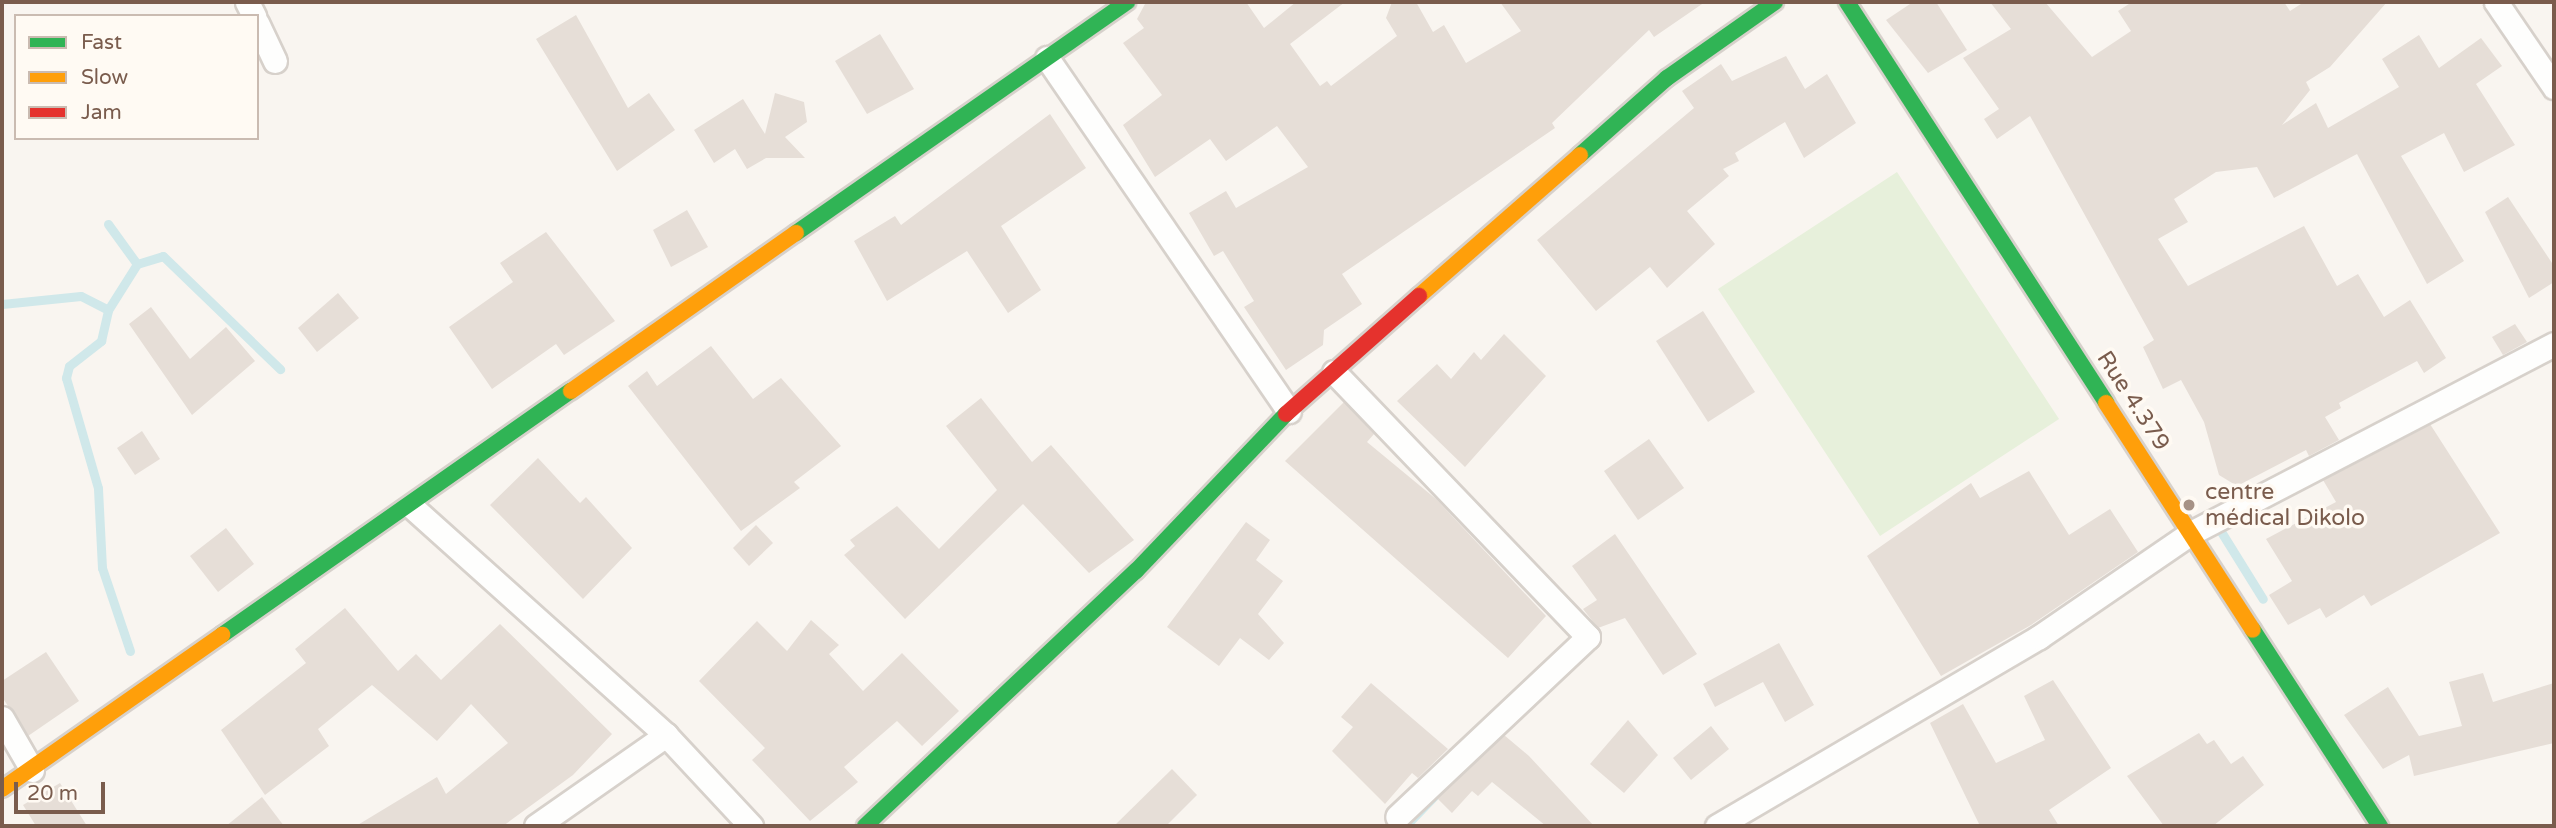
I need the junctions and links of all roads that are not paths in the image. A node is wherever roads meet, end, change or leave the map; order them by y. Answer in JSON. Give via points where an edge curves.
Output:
{"nodes":[{"id":1,"x":1127,"y":2,"type":"edge"},
{"id":2,"x":1775,"y":2,"type":"edge"},
{"id":3,"x":1847,"y":2,"type":"edge"},
{"id":4,"x":2496,"y":2,"type":"edge"},
{"id":5,"x":259,"y":27,"type":"edge"},
{"id":6,"x":1047,"y":58,"type":"junction"},
{"id":7,"x":275,"y":61,"type":"dead end"},
{"id":8,"x":2554,"y":87,"type":"edge"},
{"id":9,"x":2554,"y":344,"type":"edge"},
{"id":10,"x":1334,"y":372,"type":"junction"},
{"id":11,"x":1289,"y":411,"type":"junction"},
{"id":12,"x":412,"y":507,"type":"junction"},
{"id":13,"x":2191,"y":533,"type":"junction"},
{"id":14,"x":2,"y":718,"type":"edge"},
{"id":15,"x":666,"y":735,"type":"junction"},
{"id":16,"x":32,"y":770,"type":"junction"},
{"id":17,"x":2,"y":789,"type":"edge"},
{"id":18,"x":1397,"y":817,"type":"dead end"},
{"id":19,"x":536,"y":826,"type":"edge"},
{"id":20,"x":751,"y":826,"type":"edge"},
{"id":21,"x":865,"y":826,"type":"edge"},
{"id":22,"x":1717,"y":826,"type":"edge"},
{"id":23,"x":2380,"y":826,"type":"edge"}],
"edges":[{"from":1,"to":6,"type":"street"},
{"from":2,"to":10,"type":"street","via":[[1667,78]]},
{"from":3,"to":13,"type":"street","name":"Rue 4.379"},
{"from":4,"to":8,"type":"street"},
{"from":5,"to":7,"type":"street"},
{"from":6,"to":11,"type":"street"},
{"from":6,"to":12,"type":"street"},
{"from":9,"to":13,"type":"street"},
{"from":10,"to":11,"type":"street"},
{"from":10,"to":18,"type":"street","via":[[1588,637]]},
{"from":11,"to":21,"type":"street","via":[[1136,571]]},
{"from":12,"to":15,"type":"street"},
{"from":12,"to":16,"type":"street"},
{"from":13,"to":22,"type":"street","via":[[2039,637]]},
{"from":13,"to":23,"type":"street","name":"Rue 4.379"},
{"from":14,"to":16,"type":"street"},
{"from":15,"to":19,"type":"street"},
{"from":15,"to":20,"type":"street"},
{"from":16,"to":17,"type":"street"}]}
